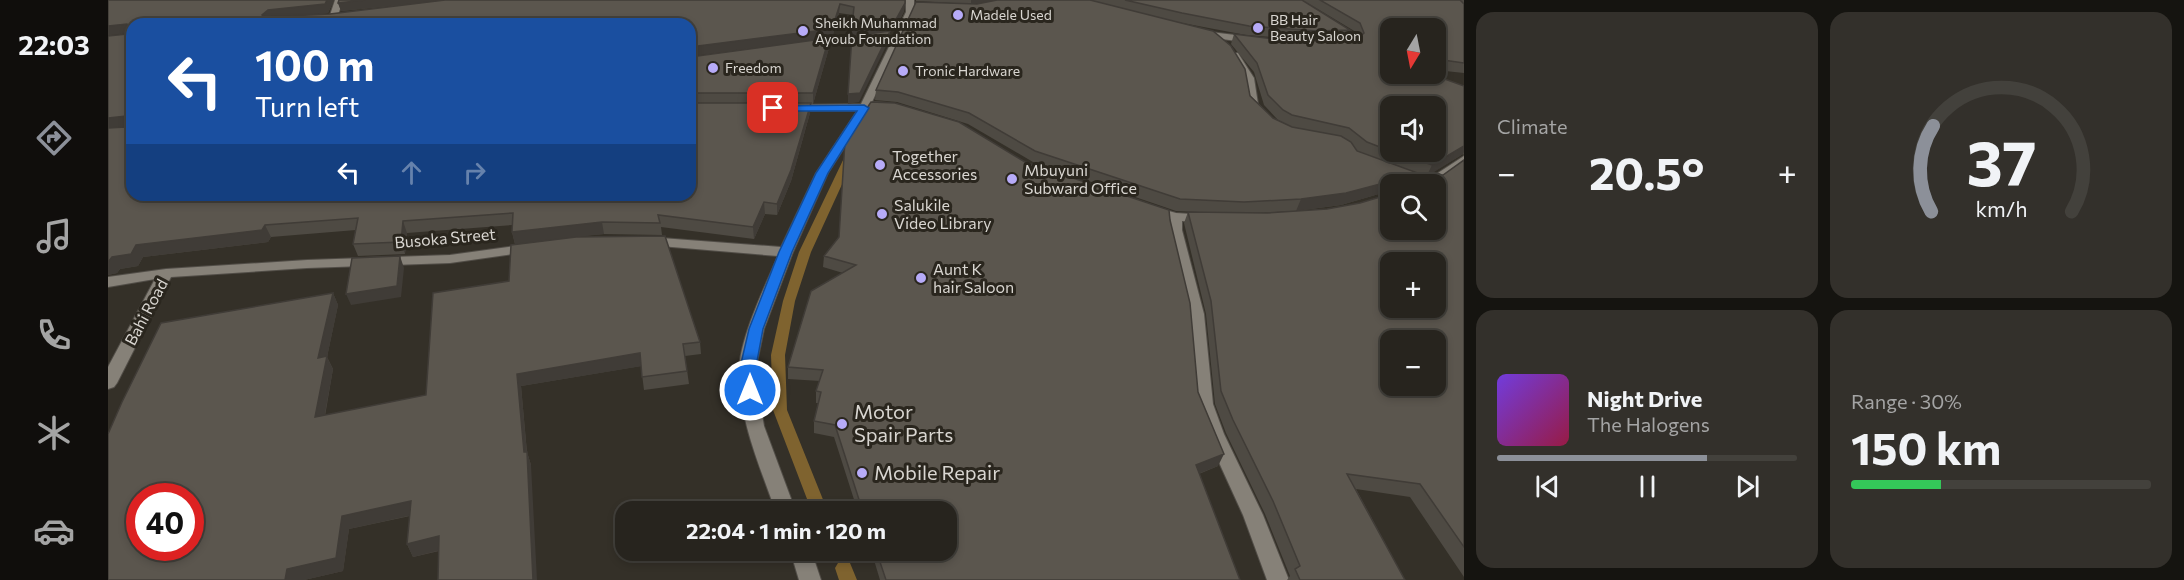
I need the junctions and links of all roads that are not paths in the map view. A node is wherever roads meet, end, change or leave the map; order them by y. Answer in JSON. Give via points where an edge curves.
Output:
{"nodes":[{"id":1,"x":339,"y":0,"type":"edge"},
{"id":2,"x":913,"y":4,"type":"edge"},
{"id":3,"x":344,"y":16,"type":"edge"},
{"id":4,"x":333,"y":18,"type":"joint"},
{"id":5,"x":1189,"y":31,"type":"edge"},
{"id":6,"x":898,"y":34,"type":"junction"},
{"id":7,"x":1212,"y":36,"type":"junction"},
{"id":8,"x":1267,"y":42,"type":"edge"},
{"id":9,"x":794,"y":47,"type":"edge"},
{"id":10,"x":896,"y":107,"type":"edge"},
{"id":11,"x":783,"y":108,"type":"edge"},
{"id":12,"x":864,"y":108,"type":"junction"},
{"id":13,"x":1270,"y":121,"type":"edge"},
{"id":14,"x":1464,"y":160,"type":"edge"},
{"id":15,"x":1439,"y":174,"type":"edge"},
{"id":16,"x":1141,"y":207,"type":"edge"},
{"id":17,"x":1175,"y":217,"type":"junction"},
{"id":18,"x":1218,"y":219,"type":"edge"},
{"id":19,"x":630,"y":240,"type":"edge"},
{"id":20,"x":547,"y":246,"type":"edge"},
{"id":21,"x":786,"y":252,"type":"junction"},
{"id":22,"x":166,"y":273,"type":"junction"},
{"id":23,"x":108,"y":282,"type":"edge"},
{"id":24,"x":108,"y":383,"type":"edge"},
{"id":25,"x":782,"y":501,"type":"edge"},
{"id":26,"x":804,"y":561,"type":"edge"},
{"id":27,"x":810,"y":580,"type":"edge"},
{"id":28,"x":1278,"y":580,"type":"edge"}],
"edges":[{"from":1,"to":4,"type":"street"},
{"from":2,"to":6,"type":"street"},
{"from":3,"to":4,"type":"street"},
{"from":5,"to":7,"type":"street"},
{"from":6,"to":9,"type":"street"},
{"from":6,"to":12,"type":"street"},
{"from":7,"to":8,"type":"street"},
{"from":7,"to":13,"type":"street","via":[[1224,43],[1245,69],[1254,105]]},
{"from":10,"to":12,"type":"street"},
{"from":11,"to":12,"type":"street"},
{"from":12,"to":21,"type":"street","via":[[822,173]]},
{"from":14,"to":15,"type":"street"},
{"from":16,"to":17,"type":"street"},
{"from":17,"to":18,"type":"street"},
{"from":17,"to":28,"type":"street","via":[[1196,314],[1204,404]]},
{"from":19,"to":21,"type":"street"},
{"from":20,"to":22,"type":"street","name":"Busoka Street","via":[[450,259]]},
{"from":21,"to":25,"type":"street","via":[[756,329],[747,372],[755,426]]},
{"from":22,"to":23,"type":"street","name":"Busoka Street"},
{"from":22,"to":24,"type":"street","name":"Bahi Road"},
{"from":26,"to":27,"type":"street"}]}
